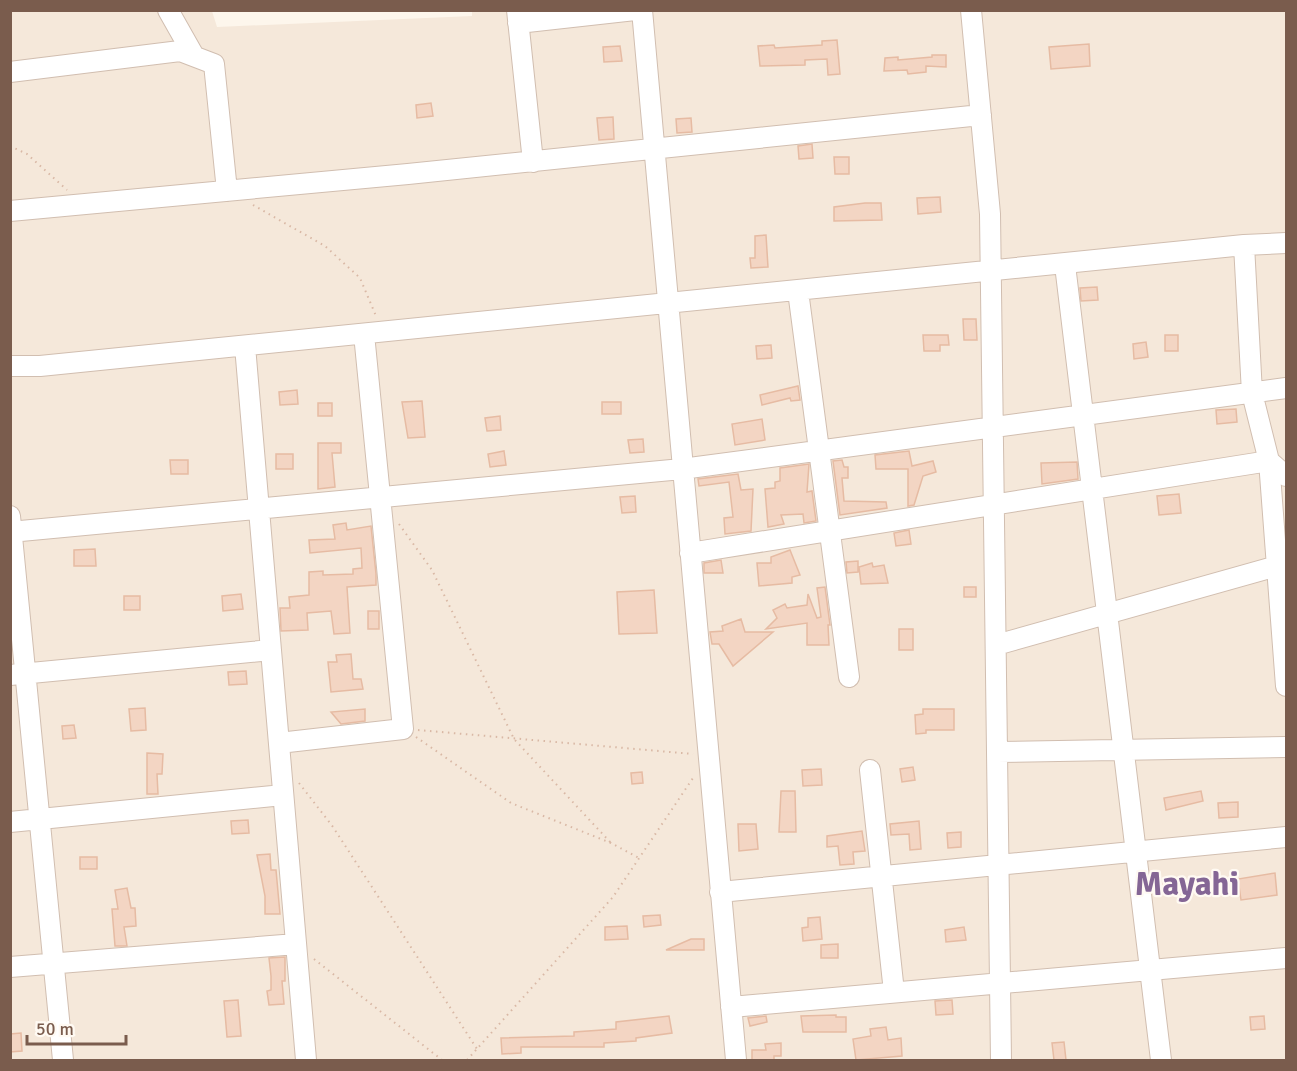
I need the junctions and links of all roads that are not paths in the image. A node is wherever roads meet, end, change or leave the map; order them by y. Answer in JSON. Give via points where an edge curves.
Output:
{"nodes":[{"id":1,"x":168,"y":10,"type":"edge"},
{"id":2,"x":635,"y":10,"type":"edge"},
{"id":3,"x":642,"y":10,"type":"edge"},
{"id":4,"x":971,"y":10,"type":"edge"},
{"id":5,"x":518,"y":16,"type":"edge"},
{"id":6,"x":194,"y":56,"type":"junction"},
{"id":7,"x":10,"y":72,"type":"edge"},
{"id":8,"x":981,"y":115,"type":"junction"},
{"id":9,"x":654,"y":149,"type":"junction"},
{"id":10,"x":533,"y":162,"type":"junction"},
{"id":11,"x":227,"y":191,"type":"junction"},
{"id":12,"x":10,"y":211,"type":"edge"},
{"id":13,"x":1287,"y":243,"type":"edge"},
{"id":14,"x":1244,"y":245,"type":"junction"},
{"id":15,"x":1065,"y":265,"type":"junction"},
{"id":16,"x":991,"y":272,"type":"junction"},
{"id":17,"x":798,"y":291,"type":"junction"},
{"id":18,"x":667,"y":304,"type":"junction"},
{"id":19,"x":374,"y":333,"type":"junction"},
{"id":20,"x":245,"y":346,"type":"junction"},
{"id":21,"x":10,"y":366,"type":"edge"},
{"id":22,"x":1287,"y":388,"type":"edge"},
{"id":23,"x":1252,"y":393,"type":"junction"},
{"id":24,"x":1084,"y":416,"type":"junction"},
{"id":25,"x":993,"y":428,"type":"junction"},
{"id":26,"x":819,"y":451,"type":"junction"},
{"id":27,"x":1269,"y":461,"type":"junction"},
{"id":28,"x":682,"y":469,"type":"junction"},
{"id":29,"x":1287,"y":476,"type":"edge"},
{"id":30,"x":1092,"y":487,"type":"junction"},
{"id":31,"x":380,"y":497,"type":"junction"},
{"id":32,"x":994,"y":503,"type":"junction"},
{"id":33,"x":259,"y":509,"type":"junction"},
{"id":34,"x":11,"y":527,"type":"edge"},
{"id":35,"x":830,"y":530,"type":"junction"},
{"id":36,"x":690,"y":553,"type":"junction"},
{"id":37,"x":1277,"y":566,"type":"junction"},
{"id":38,"x":1107,"y":614,"type":"junction"},
{"id":39,"x":996,"y":645,"type":"junction"},
{"id":40,"x":271,"y":650,"type":"junction"},
{"id":41,"x":18,"y":675,"type":"edge"},
{"id":42,"x":849,"y":677,"type":"dead end"},
{"id":43,"x":1287,"y":686,"type":"edge"},
{"id":44,"x":1287,"y":747,"type":"edge"},
{"id":45,"x":1124,"y":750,"type":"junction"},
{"id":46,"x":279,"y":751,"type":"junction"},
{"id":47,"x":998,"y":752,"type":"junction"},
{"id":48,"x":870,"y":770,"type":"dead end"},
{"id":49,"x":283,"y":795,"type":"junction"},
{"id":50,"x":40,"y":819,"type":"junction"},
{"id":51,"x":10,"y":822,"type":"edge"},
{"id":52,"x":1287,"y":837,"type":"edge"},
{"id":53,"x":1136,"y":851,"type":"junction"},
{"id":54,"x":999,"y":865,"type":"junction"},
{"id":55,"x":881,"y":876,"type":"junction"},
{"id":56,"x":720,"y":892,"type":"junction"},
{"id":57,"x":296,"y":944,"type":"junction"},
{"id":58,"x":1287,"y":958,"type":"edge"},
{"id":59,"x":54,"y":964,"type":"junction"},
{"id":60,"x":10,"y":967,"type":"edge"},
{"id":61,"x":1150,"y":970,"type":"junction"},
{"id":62,"x":1000,"y":983,"type":"junction"},
{"id":63,"x":894,"y":992,"type":"junction"},
{"id":64,"x":731,"y":1007,"type":"junction"},
{"id":65,"x":63,"y":1060,"type":"edge"},
{"id":66,"x":306,"y":1060,"type":"edge"},
{"id":67,"x":736,"y":1060,"type":"edge"},
{"id":68,"x":1001,"y":1060,"type":"edge"},
{"id":69,"x":1161,"y":1060,"type":"edge"}],
"edges":[{"from":1,"to":6,"type":"street"},
{"from":2,"to":5,"type":"street"},
{"from":3,"to":9,"type":"street"},
{"from":4,"to":8,"type":"street"},
{"from":5,"to":10,"type":"street"},
{"from":6,"to":7,"type":"street","via":[[180,51]]},
{"from":6,"to":11,"type":"street","via":[[214,64]]},
{"from":8,"to":9,"type":"street"},
{"from":8,"to":16,"type":"street"},
{"from":9,"to":10,"type":"street"},
{"from":9,"to":18,"type":"street"},
{"from":10,"to":11,"type":"street"},
{"from":11,"to":12,"type":"street"},
{"from":13,"to":14,"type":"street"},
{"from":14,"to":15,"type":"street"},
{"from":14,"to":23,"type":"street"},
{"from":15,"to":16,"type":"street"},
{"from":15,"to":24,"type":"street"},
{"from":16,"to":17,"type":"street"},
{"from":16,"to":25,"type":"street"},
{"from":17,"to":18,"type":"street"},
{"from":17,"to":26,"type":"street"},
{"from":18,"to":19,"type":"street"},
{"from":18,"to":28,"type":"street"},
{"from":19,"to":20,"type":"street"},
{"from":19,"to":31,"type":"street"},
{"from":20,"to":21,"type":"street"},
{"from":20,"to":33,"type":"street"},
{"from":22,"to":23,"type":"street"},
{"from":23,"to":24,"type":"street"},
{"from":23,"to":27,"type":"street"},
{"from":24,"to":25,"type":"street"},
{"from":24,"to":30,"type":"street"},
{"from":25,"to":26,"type":"street"},
{"from":25,"to":32,"type":"street"},
{"from":26,"to":28,"type":"street"},
{"from":26,"to":35,"type":"street"},
{"from":27,"to":29,"type":"street"},
{"from":27,"to":30,"type":"street"},
{"from":27,"to":37,"type":"street"},
{"from":28,"to":31,"type":"street"},
{"from":28,"to":36,"type":"street"},
{"from":30,"to":32,"type":"street"},
{"from":30,"to":38,"type":"street"},
{"from":31,"to":33,"type":"street"},
{"from":31,"to":46,"type":"street","via":[[403,729]]},
{"from":32,"to":35,"type":"street"},
{"from":32,"to":39,"type":"street"},
{"from":33,"to":34,"type":"street"},
{"from":33,"to":40,"type":"street"},
{"from":34,"to":41,"type":"street"},
{"from":35,"to":36,"type":"street"},
{"from":35,"to":42,"type":"street"},
{"from":36,"to":56,"type":"street"},
{"from":37,"to":38,"type":"street"},
{"from":37,"to":43,"type":"street"},
{"from":38,"to":39,"type":"street"},
{"from":38,"to":45,"type":"street"},
{"from":39,"to":47,"type":"street"},
{"from":40,"to":41,"type":"street"},
{"from":40,"to":46,"type":"street"},
{"from":41,"to":50,"type":"street"},
{"from":44,"to":45,"type":"street"},
{"from":45,"to":47,"type":"street"},
{"from":45,"to":53,"type":"street"},
{"from":46,"to":49,"type":"street"},
{"from":47,"to":54,"type":"street"},
{"from":48,"to":55,"type":"street"},
{"from":49,"to":50,"type":"street"},
{"from":49,"to":57,"type":"street"},
{"from":50,"to":51,"type":"street"},
{"from":50,"to":59,"type":"street"},
{"from":52,"to":53,"type":"street"},
{"from":53,"to":54,"type":"street"},
{"from":53,"to":61,"type":"street"},
{"from":54,"to":55,"type":"street"},
{"from":54,"to":62,"type":"street"},
{"from":55,"to":56,"type":"street"},
{"from":55,"to":63,"type":"street"},
{"from":56,"to":64,"type":"street"},
{"from":57,"to":59,"type":"street"},
{"from":57,"to":66,"type":"street"},
{"from":58,"to":61,"type":"street"},
{"from":59,"to":60,"type":"street"},
{"from":59,"to":65,"type":"street"},
{"from":61,"to":62,"type":"street"},
{"from":61,"to":69,"type":"street"},
{"from":62,"to":63,"type":"street"},
{"from":62,"to":68,"type":"street"},
{"from":63,"to":64,"type":"street"},
{"from":64,"to":67,"type":"street"}]}
